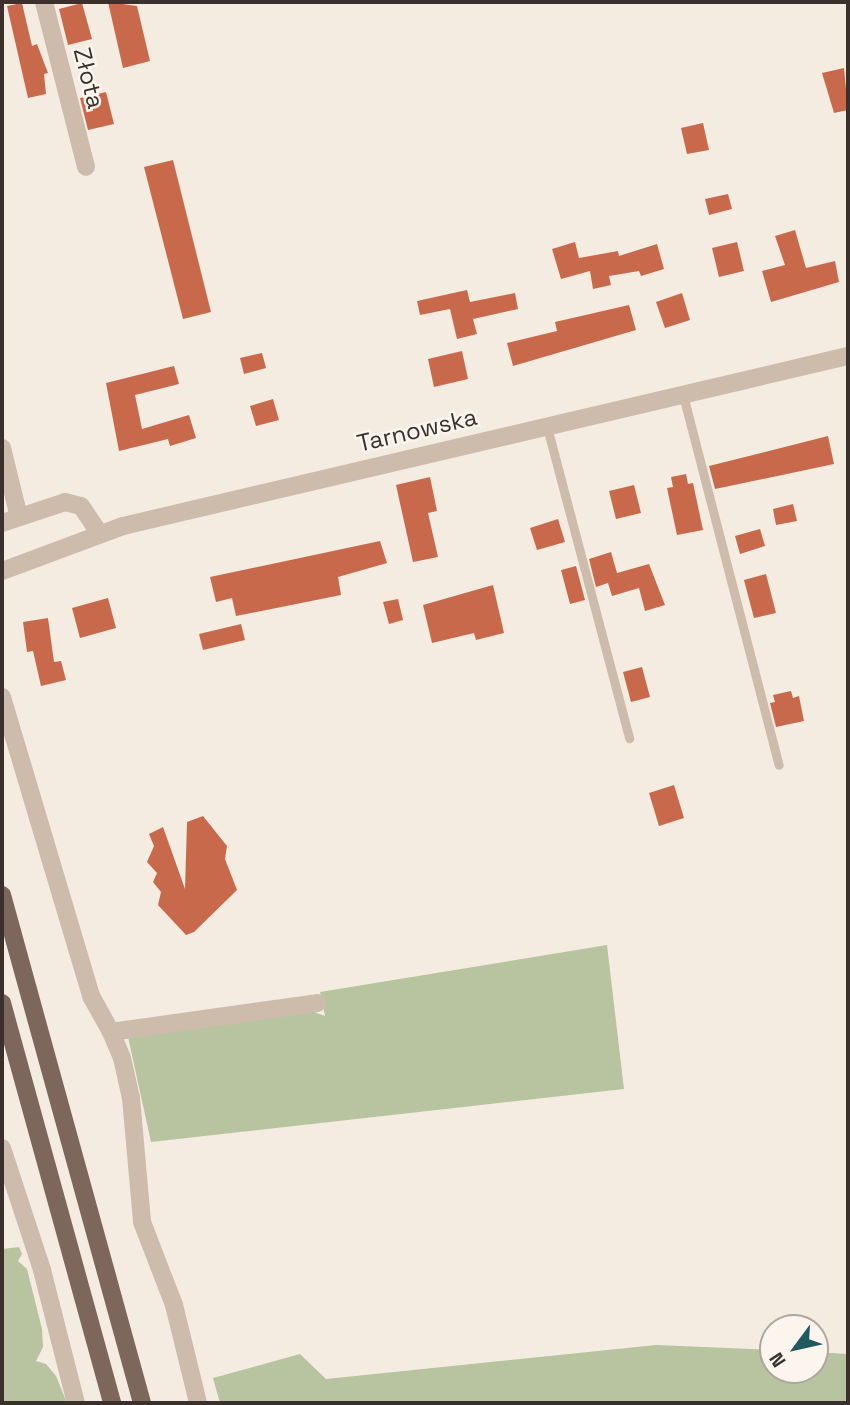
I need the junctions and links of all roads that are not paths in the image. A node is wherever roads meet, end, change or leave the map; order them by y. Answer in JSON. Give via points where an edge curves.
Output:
{"nodes":[{"id":1,"x":44,"y":2,"type":"edge"},
{"id":2,"x":86,"y":167,"type":"dead end"},
{"id":3,"x":848,"y":356,"type":"edge"},
{"id":4,"x":683,"y":394,"type":"junction"},
{"id":5,"x":547,"y":427,"type":"junction"},
{"id":6,"x":2,"y":448,"type":"edge"},
{"id":7,"x":10,"y":520,"type":"edge"},
{"id":8,"x":99,"y":533,"type":"junction"},
{"id":9,"x":2,"y":571,"type":"edge"},
{"id":10,"x":2,"y":697,"type":"edge"},
{"id":11,"x":629,"y":738,"type":"dead end"},
{"id":12,"x":779,"y":765,"type":"dead end"},
{"id":13,"x":2,"y":895,"type":"edge"},
{"id":14,"x":2,"y":1003,"type":"edge"},
{"id":15,"x":317,"y":1003,"type":"dead end"},
{"id":16,"x":111,"y":1032,"type":"junction"},
{"id":17,"x":2,"y":1148,"type":"edge"},
{"id":18,"x":76,"y":1403,"type":"edge"},
{"id":19,"x":112,"y":1403,"type":"edge"},
{"id":20,"x":142,"y":1403,"type":"edge"},
{"id":21,"x":198,"y":1403,"type":"edge"}],
"edges":[{"from":1,"to":2,"type":"street","name":"Złota"},
{"from":3,"to":4,"type":"street","name":"Tarnowska"},
{"from":4,"to":5,"type":"street","name":"Tarnowska"},
{"from":4,"to":12,"type":"lane"},
{"from":5,"to":8,"type":"street","name":"Tarnowska"},
{"from":5,"to":11,"type":"lane"},
{"from":6,"to":7,"type":"street"},
{"from":7,"to":8,"type":"street","via":[[65,502],[81,506]]},
{"from":8,"to":9,"type":"street","name":"Tarnowska"},
{"from":10,"to":16,"type":"street","via":[[91,996]]},
{"from":13,"to":20,"type":"main road"},
{"from":14,"to":19,"type":"main road"},
{"from":15,"to":16,"type":"street"},
{"from":16,"to":21,"type":"street","via":[[131,1098],[142,1222],[174,1305]]},
{"from":17,"to":18,"type":"street","via":[[42,1270]]}]}
